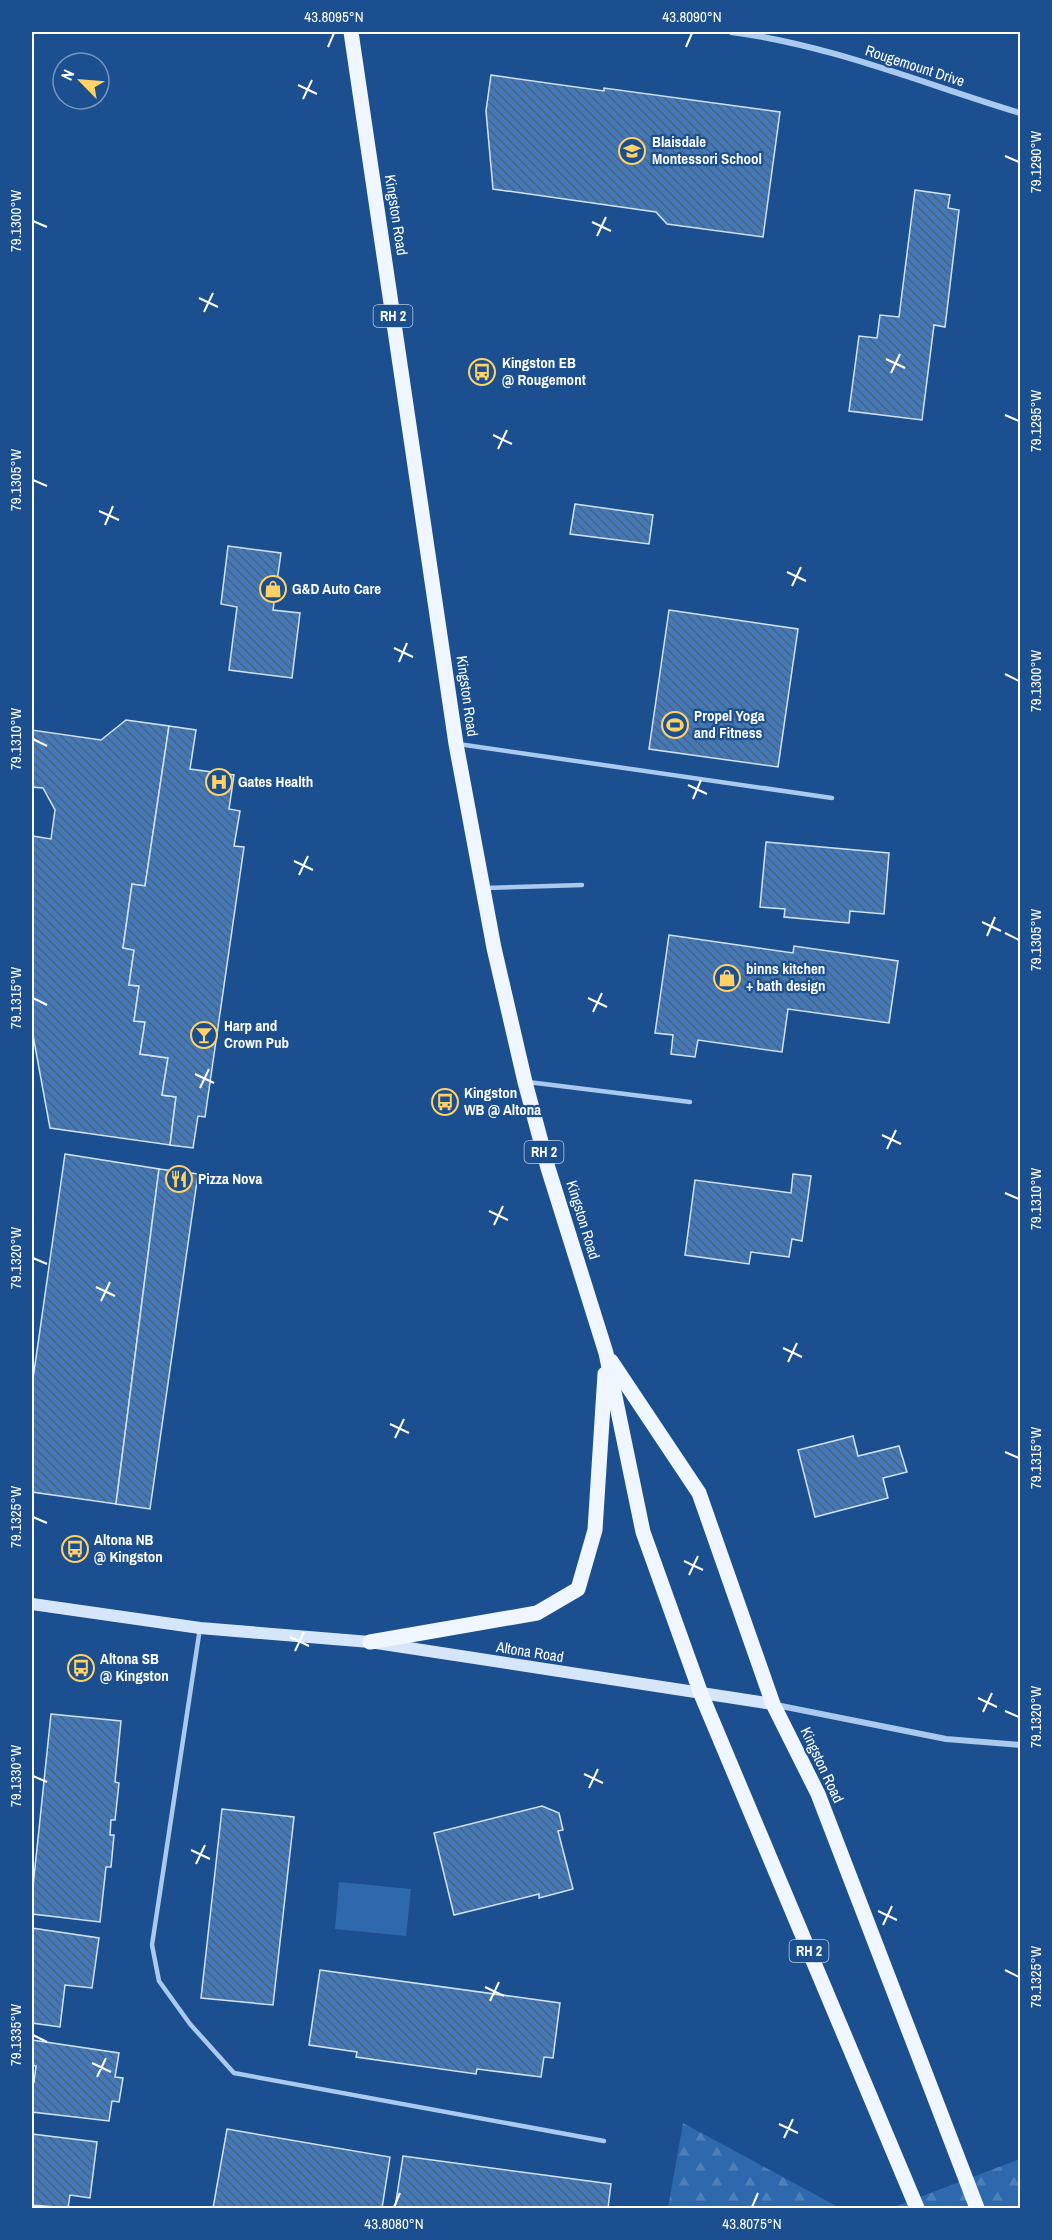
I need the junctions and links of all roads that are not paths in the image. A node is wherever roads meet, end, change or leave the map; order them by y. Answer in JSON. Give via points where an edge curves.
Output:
{"nodes":[{"id":1,"x":351,"y":32,"type":"edge"},
{"id":2,"x":731,"y":32,"type":"edge"},
{"id":3,"x":1020,"y":113,"type":"edge"},
{"id":4,"x":456,"y":744,"type":"junction"},
{"id":5,"x":832,"y":798,"type":"dead end"},
{"id":6,"x":582,"y":885,"type":"dead end"},
{"id":7,"x":482,"y":888,"type":"junction"},
{"id":8,"x":525,"y":1082,"type":"junction"},
{"id":9,"x":690,"y":1102,"type":"dead end"},
{"id":10,"x":606,"y":1353,"type":"junction"},
{"id":11,"x":32,"y":1604,"type":"edge"},
{"id":12,"x":200,"y":1628,"type":"junction"},
{"id":13,"x":370,"y":1642,"type":"junction"},
{"id":14,"x":701,"y":1694,"type":"junction"},
{"id":15,"x":773,"y":1704,"type":"junction"},
{"id":16,"x":1020,"y":1745,"type":"edge"},
{"id":17,"x":604,"y":2141,"type":"dead end"},
{"id":18,"x":917,"y":2208,"type":"edge"},
{"id":19,"x":977,"y":2208,"type":"edge"}],
"edges":[{"from":1,"to":4,"type":"main road","name":"Kingston Road","number":"RH 2"},
{"from":2,"to":3,"type":"street","name":"Rougemount Drive","via":[[827,50]]},
{"from":4,"to":5,"type":"lane"},
{"from":4,"to":7,"type":"main road","name":"Kingston Road","number":"RH 2"},
{"from":6,"to":7,"type":"lane"},
{"from":7,"to":8,"type":"main road","name":"Kingston Road","number":"RH 2"},
{"from":8,"to":9,"type":"lane"},
{"from":8,"to":10,"type":"main road","name":"Kingston Road","number":"RH 2"},
{"from":10,"to":13,"type":"main road","via":[[595,1530],[578,1589],[537,1613]]},
{"from":10,"to":14,"type":"main road","name":"Kingston Road","number":"RH 2","via":[[644,1533]]},
{"from":10,"to":15,"type":"main road","name":"Kingston Road","number":"RH 2","via":[[699,1493]]},
{"from":11,"to":12,"type":"main road","name":"Altona Road"},
{"from":12,"to":13,"type":"main road","name":"Altona Road"},
{"from":12,"to":17,"type":"lane","via":[[152,1945],[159,1981],[190,2024],[234,2073]]},
{"from":13,"to":14,"type":"main road","name":"Altona Road"},
{"from":14,"to":15,"type":"main road","name":"Altona Road"},
{"from":14,"to":18,"type":"main road","name":"Kingston Road","number":"RH 2"},
{"from":15,"to":16,"type":"street","name":"Altona Road","via":[[946,1739]]},
{"from":15,"to":19,"type":"main road","name":"Kingston Road","number":"RH 2","via":[[818,1794]]}]}
